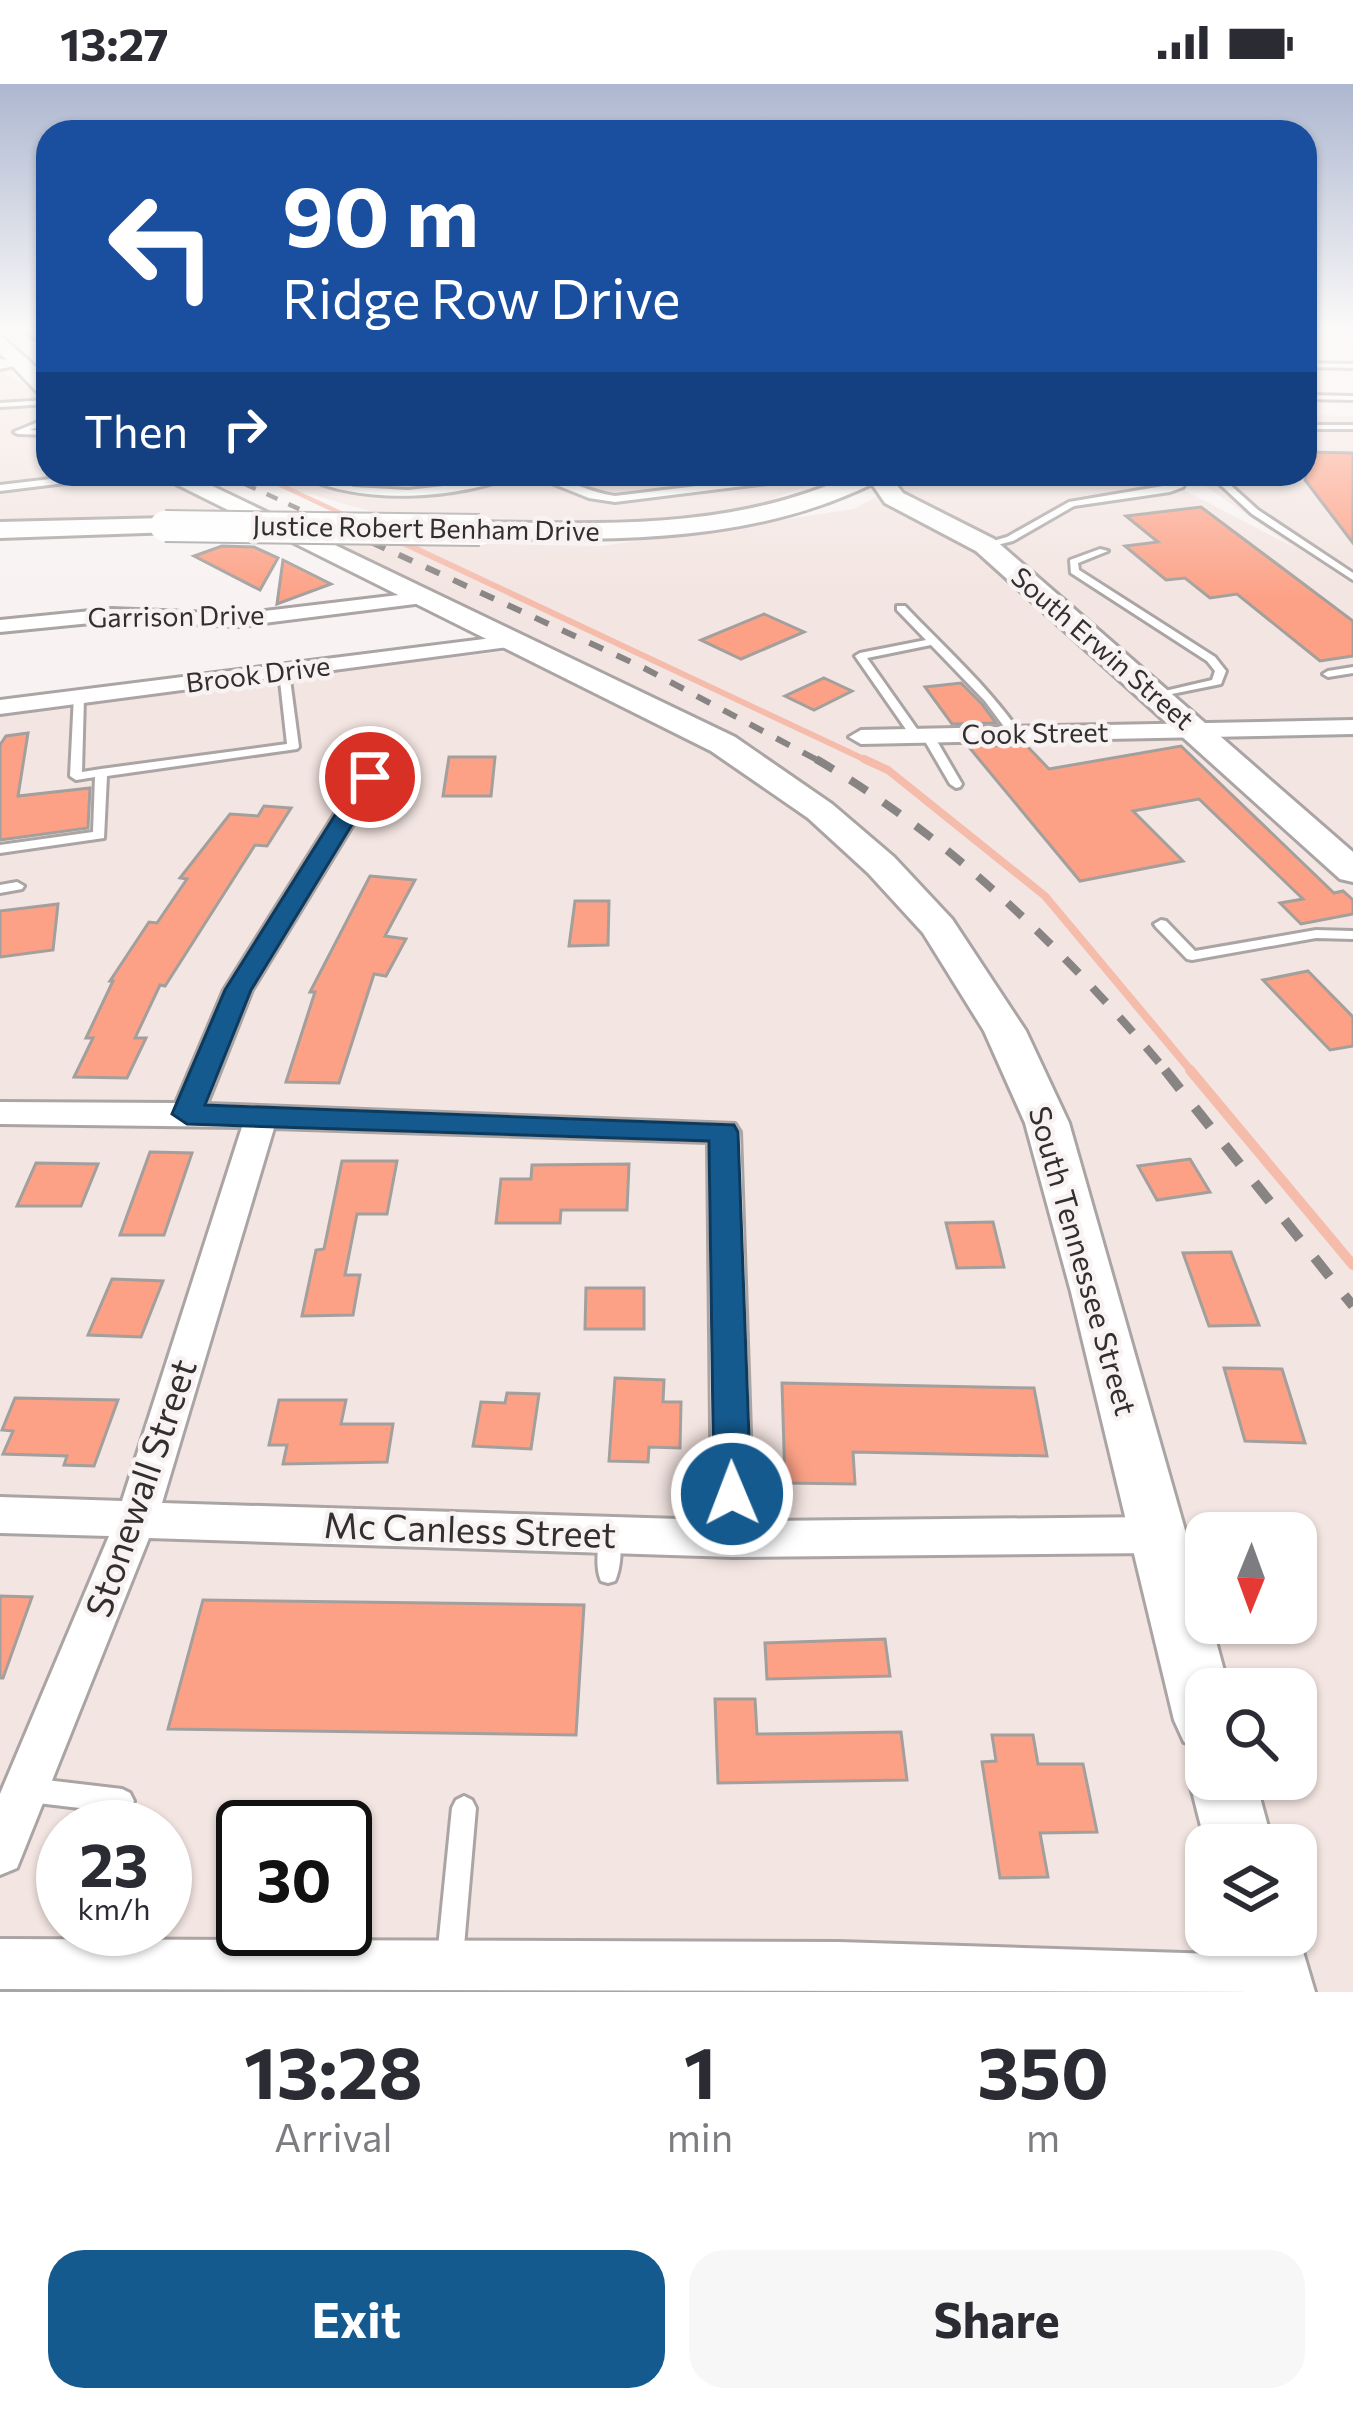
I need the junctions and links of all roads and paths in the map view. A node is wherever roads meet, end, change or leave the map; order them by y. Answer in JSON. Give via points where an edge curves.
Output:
{"nodes":[{"id":1,"x":36,"y":425,"type":"edge"},
{"id":2,"x":1317,"y":427,"type":"edge"},
{"id":3,"x":1353,"y":427,"type":"edge"},
{"id":4,"x":36,"y":433,"type":"edge"},
{"id":5,"x":36,"y":484,"type":"edge"},
{"id":6,"x":193,"y":486,"type":"edge"},
{"id":7,"x":338,"y":486,"type":"edge"},
{"id":8,"x":460,"y":486,"type":"edge"},
{"id":9,"x":565,"y":486,"type":"edge"},
{"id":10,"x":719,"y":486,"type":"edge"},
{"id":11,"x":886,"y":486,"type":"edge"},
{"id":12,"x":1176,"y":486,"type":"edge"},
{"id":13,"x":1227,"y":486,"type":"edge"},
{"id":14,"x":848,"y":487,"type":"joint"},
{"id":15,"x":0,"y":488,"type":"edge"},
{"id":16,"x":802,"y":503,"type":"junction"},
{"id":17,"x":905,"y":507,"type":"junction"},
{"id":18,"x":0,"y":530,"type":"edge"},
{"id":19,"x":985,"y":545,"type":"junction"},
{"id":20,"x":1103,"y":550,"type":"dead end"},
{"id":21,"x":1353,"y":578,"type":"edge"},
{"id":22,"x":424,"y":598,"type":"junction"},
{"id":23,"x":901,"y":608,"type":"dead end"},
{"id":24,"x":0,"y":626,"type":"edge"},
{"id":25,"x":516,"y":641,"type":"junction"},
{"id":26,"x":932,"y":642,"type":"junction"},
{"id":27,"x":1353,"y":670,"type":"edge"},
{"id":28,"x":284,"y":672,"type":"junction"},
{"id":29,"x":1328,"y":674,"type":"dead end"},
{"id":30,"x":1156,"y":696,"type":"junction"},
{"id":31,"x":78,"y":698,"type":"junction"},
{"id":32,"x":0,"y":707,"type":"edge"},
{"id":33,"x":1353,"y":727,"type":"edge"},
{"id":34,"x":1196,"y":731,"type":"junction"},
{"id":35,"x":1016,"y":734,"type":"junction"},
{"id":36,"x":922,"y":736,"type":"junction"},
{"id":37,"x":861,"y":737,"type":"dead end"},
{"id":38,"x":101,"y":773,"type":"junction"},
{"id":39,"x":370,"y":777,"type":"dead end"},
{"id":40,"x":956,"y":784,"type":"dead end"},
{"id":41,"x":0,"y":849,"type":"edge"},
{"id":42,"x":1353,"y":871,"type":"edge"},
{"id":43,"x":16,"y":886,"type":"dead end"},
{"id":44,"x":0,"y":889,"type":"edge"},
{"id":45,"x":1161,"y":924,"type":"dead end"},
{"id":46,"x":1353,"y":935,"type":"edge"},
{"id":47,"x":0,"y":1113,"type":"edge"},
{"id":48,"x":187,"y":1114,"type":"junction"},
{"id":49,"x":261,"y":1117,"type":"junction"},
{"id":50,"x":0,"y":1515,"type":"edge"},
{"id":51,"x":136,"y":1520,"type":"junction"},
{"id":52,"x":1156,"y":1534,"type":"junction"},
{"id":53,"x":733,"y":1539,"type":"junction"},
{"id":54,"x":1192,"y":1668,"type":"edge"},
{"id":55,"x":25,"y":1790,"type":"junction"},
{"id":56,"x":113,"y":1800,"type":"edge"},
{"id":57,"x":464,"y":1808,"type":"dead end"},
{"id":58,"x":0,"y":1851,"type":"edge"},
{"id":59,"x":0,"y":1964,"type":"edge"},
{"id":60,"x":449,"y":1966,"type":"junction"},
{"id":61,"x":1273,"y":1969,"type":"edge"}],
"edges":[{"from":1,"to":4,"type":"lane","via":[[18,432]]},
{"from":2,"to":3,"type":"lane"},
{"from":5,"to":15,"type":"lane"},
{"from":6,"to":22,"type":"street","name":"South Tennessee Street"},
{"from":7,"to":8,"type":"lane","via":[[385,495]]},
{"from":9,"to":10,"type":"lane","via":[[615,499]]},
{"from":11,"to":17,"type":"street"},
{"from":12,"to":19,"type":"lane","via":[[1072,504]]},
{"from":13,"to":21,"type":"lane"},
{"from":14,"to":16,"type":"street","name":"Justice Robert Benham Drive"},
{"from":14,"to":17,"type":"street","name":"South Erwin Street"},
{"from":16,"to":17,"type":"street"},
{"from":16,"to":18,"type":"street","name":"Justice Robert Benham Drive","bridge":true,"via":[[672,527]]},
{"from":17,"to":19,"type":"street","name":"South Erwin Street"},
{"from":19,"to":30,"type":"street","name":"South Erwin Street"},
{"from":20,"to":30,"type":"lane","via":[[1073,562],[1074,571],[1221,671],[1216,682]]},
{"from":22,"to":24,"type":"street","name":"Garrison Drive","via":[[240,620],[111,615]]},
{"from":22,"to":25,"type":"street","name":"South Tennessee Street"},
{"from":23,"to":26,"type":"lane"},
{"from":25,"to":28,"type":"street","name":"Brook Drive"},
{"from":25,"to":52,"type":"street","name":"South Tennessee Street","via":[[693,728],[778,780],[881,865],[959,956],[1047,1123]]},
{"from":26,"to":35,"type":"lane","via":[[980,682]]},
{"from":26,"to":36,"type":"lane","via":[[860,656]]},
{"from":27,"to":29,"type":"lane"},
{"from":28,"to":31,"type":"street","name":"Brook Drive"},
{"from":28,"to":38,"type":"lane","via":[[293,747]]},
{"from":30,"to":34,"type":"street","name":"South Erwin Street"},
{"from":31,"to":32,"type":"street","name":"Brook Drive"},
{"from":31,"to":38,"type":"lane","via":[[76,776]]},
{"from":33,"to":34,"type":"street","name":"Cook Street"},
{"from":34,"to":35,"type":"street","name":"Cook Street"},
{"from":34,"to":42,"type":"street","name":"South Erwin Street"},
{"from":35,"to":36,"type":"street","name":"Cook Street"},
{"from":36,"to":37,"type":"street","name":"Cook Street"},
{"from":36,"to":40,"type":"lane"},
{"from":38,"to":41,"type":"lane","via":[[100,835]]},
{"from":39,"to":48,"type":"street","via":[[238,990]]},
{"from":43,"to":44,"type":"lane"},
{"from":45,"to":46,"type":"lane","via":[[1192,956]]},
{"from":47,"to":48,"type":"street"},
{"from":48,"to":49,"type":"street"},
{"from":49,"to":51,"type":"street","name":"Stonewall Street"},
{"from":49,"to":53,"type":"street","via":[[724,1132]]},
{"from":50,"to":51,"type":"street","name":"Mc Canless Street"},
{"from":51,"to":53,"type":"street","name":"Mc Canless Street","via":[[609,1554]]},
{"from":51,"to":55,"type":"street","name":"Stonewall Street"},
{"from":52,"to":53,"type":"street","name":"Mc Canless Street"},
{"from":52,"to":54,"type":"street","name":"South Tennessee Street"},
{"from":55,"to":56,"type":"lane"},
{"from":55,"to":58,"type":"street","name":"Stonewall Street"},
{"from":57,"to":60,"type":"lane"},
{"from":59,"to":60,"type":"street"},
{"from":60,"to":61,"type":"street"}]}
